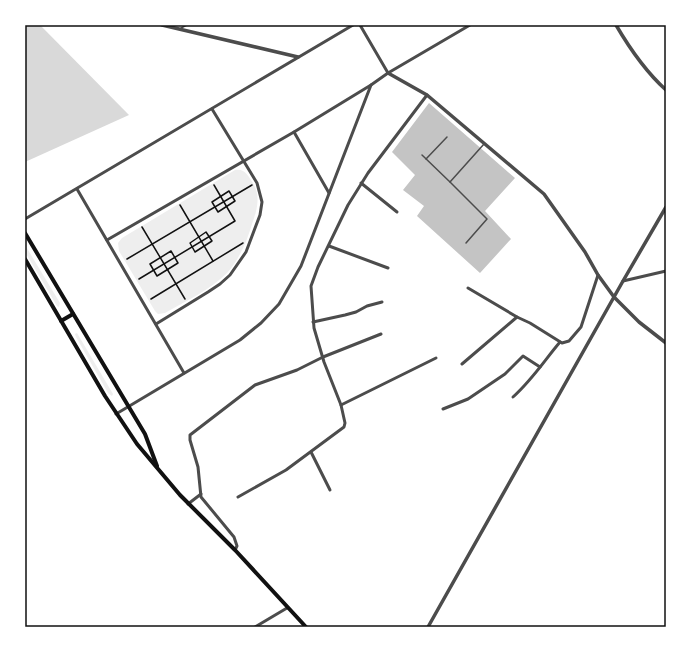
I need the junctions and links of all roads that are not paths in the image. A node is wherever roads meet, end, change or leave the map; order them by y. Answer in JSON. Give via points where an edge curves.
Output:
{"nodes":[{"id":1,"x":162,"y":25,"type":"edge"},
{"id":2,"x":187,"y":25,"type":"edge"},
{"id":3,"x":353,"y":25,"type":"edge"},
{"id":4,"x":360,"y":25,"type":"edge"},
{"id":5,"x":470,"y":25,"type":"edge"},
{"id":6,"x":616,"y":25,"type":"edge"},
{"id":7,"x":180,"y":29,"type":"junction"},
{"id":8,"x":298,"y":57,"type":"junction"},
{"id":9,"x":388,"y":73,"type":"junction"},
{"id":10,"x":371,"y":85,"type":"junction"},
{"id":11,"x":666,"y":90,"type":"edge"},
{"id":12,"x":427,"y":95,"type":"junction"},
{"id":13,"x":212,"y":109,"type":"junction"},
{"id":14,"x":294,"y":132,"type":"junction"},
{"id":15,"x":447,"y":137,"type":"dead end"},
{"id":16,"x":484,"y":144,"type":"junction"},
{"id":17,"x":422,"y":155,"type":"dead end"},
{"id":18,"x":426,"y":159,"type":"junction"},
{"id":19,"x":244,"y":162,"type":"junction"},
{"id":20,"x":450,"y":182,"type":"junction"},
{"id":21,"x":361,"y":183,"type":"dead end"},
{"id":22,"x":77,"y":189,"type":"junction"},
{"id":23,"x":329,"y":192,"type":"junction"},
{"id":24,"x":666,"y":207,"type":"edge"},
{"id":25,"x":398,"y":212,"type":"dead end"},
{"id":26,"x":25,"y":219,"type":"edge"},
{"id":27,"x":25,"y":233,"type":"edge"},
{"id":28,"x":107,"y":240,"type":"junction"},
{"id":29,"x":466,"y":243,"type":"dead end"},
{"id":30,"x":329,"y":246,"type":"junction"},
{"id":31,"x":25,"y":259,"type":"edge"},
{"id":32,"x":388,"y":268,"type":"dead end"},
{"id":33,"x":666,"y":271,"type":"edge"},
{"id":34,"x":598,"y":275,"type":"junction"},
{"id":35,"x":623,"y":281,"type":"junction"},
{"id":36,"x":468,"y":288,"type":"dead end"},
{"id":37,"x":614,"y":297,"type":"junction"},
{"id":38,"x":382,"y":302,"type":"dead end"},
{"id":39,"x":73,"y":314,"type":"junction"},
{"id":40,"x":517,"y":317,"type":"junction"},
{"id":41,"x":61,"y":321,"type":"junction"},
{"id":42,"x":313,"y":322,"type":"junction"},
{"id":43,"x":156,"y":324,"type":"junction"},
{"id":44,"x":381,"y":334,"type":"dead end"},
{"id":45,"x":560,"y":342,"type":"junction"},
{"id":46,"x":666,"y":343,"type":"edge"},
{"id":47,"x":323,"y":357,"type":"junction"},
{"id":48,"x":436,"y":358,"type":"dead end"},
{"id":49,"x":462,"y":364,"type":"dead end"},
{"id":50,"x":540,"y":367,"type":"junction"},
{"id":51,"x":184,"y":373,"type":"junction"},
{"id":52,"x":513,"y":397,"type":"dead end"},
{"id":53,"x":341,"y":405,"type":"junction"},
{"id":54,"x":128,"y":407,"type":"junction"},
{"id":55,"x":443,"y":409,"type":"dead end"},
{"id":56,"x":116,"y":414,"type":"junction"},
{"id":57,"x":311,"y":452,"type":"junction"},
{"id":58,"x":159,"y":471,"type":"junction"},
{"id":59,"x":330,"y":490,"type":"dead end"},
{"id":60,"x":201,"y":494,"type":"junction"},
{"id":61,"x":238,"y":497,"type":"dead end"},
{"id":62,"x":188,"y":504,"type":"junction"},
{"id":63,"x":235,"y":550,"type":"junction"},
{"id":64,"x":287,"y":608,"type":"junction"},
{"id":65,"x":255,"y":627,"type":"edge"},
{"id":66,"x":306,"y":627,"type":"edge"},
{"id":67,"x":428,"y":627,"type":"edge"}],
"edges":[{"from":1,"to":7,"type":"street"},
{"from":2,"to":7,"type":"lane"},
{"from":3,"to":8,"type":"street"},
{"from":4,"to":9,"type":"street"},
{"from":5,"to":9,"type":"street"},
{"from":6,"to":11,"type":"street","via":[[634,54]]},
{"from":7,"to":8,"type":"street"},
{"from":8,"to":13,"type":"street"},
{"from":9,"to":10,"type":"street"},
{"from":9,"to":12,"type":"street"},
{"from":10,"to":14,"type":"street"},
{"from":10,"to":23,"type":"street"},
{"from":12,"to":16,"type":"street"},
{"from":12,"to":30,"type":"street","via":[[368,174],[348,205]]},
{"from":13,"to":19,"type":"street"},
{"from":13,"to":22,"type":"street"},
{"from":14,"to":19,"type":"street"},
{"from":14,"to":23,"type":"street"},
{"from":15,"to":18,"type":"lane"},
{"from":16,"to":20,"type":"lane"},
{"from":16,"to":34,"type":"street","via":[[544,194]]},
{"from":17,"to":18,"type":"lane"},
{"from":18,"to":20,"type":"lane"},
{"from":19,"to":28,"type":"street"},
{"from":19,"to":43,"type":"street","via":[[257,183],[262,202],[246,252],[220,284]]},
{"from":20,"to":29,"type":"lane","via":[[487,219]]},
{"from":21,"to":25,"type":"street"},
{"from":22,"to":26,"type":"street"},
{"from":22,"to":28,"type":"street"},
{"from":23,"to":51,"type":"street","via":[[301,266],[273,312],[240,340]]},
{"from":24,"to":35,"type":"street"},
{"from":27,"to":39,"type":"main road"},
{"from":28,"to":43,"type":"street"},
{"from":30,"to":32,"type":"street"},
{"from":30,"to":42,"type":"street","via":[[311,286]]},
{"from":31,"to":41,"type":"main road"},
{"from":33,"to":35,"type":"street"},
{"from":34,"to":37,"type":"street"},
{"from":34,"to":45,"type":"street","via":[[581,328],[569,341]]},
{"from":35,"to":37,"type":"street"},
{"from":36,"to":40,"type":"street"},
{"from":37,"to":46,"type":"street","via":[[639,322]]},
{"from":37,"to":67,"type":"street"},
{"from":38,"to":42,"type":"street","via":[[366,306],[356,312]]},
{"from":39,"to":41,"type":"main road"},
{"from":39,"to":54,"type":"main road"},
{"from":40,"to":45,"type":"street"},
{"from":40,"to":49,"type":"street"},
{"from":41,"to":56,"type":"main road"},
{"from":42,"to":47,"type":"street"},
{"from":43,"to":51,"type":"street"},
{"from":44,"to":47,"type":"street"},
{"from":45,"to":50,"type":"street"},
{"from":47,"to":53,"type":"street"},
{"from":47,"to":60,"type":"street","via":[[297,370],[255,385],[190,435]]},
{"from":48,"to":53,"type":"street"},
{"from":50,"to":52,"type":"street"},
{"from":50,"to":55,"type":"street","via":[[523,356],[505,374],[468,399]]},
{"from":51,"to":54,"type":"street"},
{"from":53,"to":57,"type":"street","via":[[344,427]]},
{"from":54,"to":56,"type":"street"},
{"from":54,"to":58,"type":"main road","via":[[145,434]]},
{"from":56,"to":58,"type":"main road","via":[[136,444]]},
{"from":57,"to":59,"type":"street"},
{"from":57,"to":61,"type":"street","via":[[286,470]]},
{"from":58,"to":62,"type":"main road"},
{"from":60,"to":62,"type":"street"},
{"from":60,"to":63,"type":"street","via":[[202,500],[234,537],[237,546]]},
{"from":62,"to":63,"type":"main road"},
{"from":63,"to":64,"type":"main road"},
{"from":64,"to":65,"type":"street"},
{"from":64,"to":66,"type":"main road"}]}
